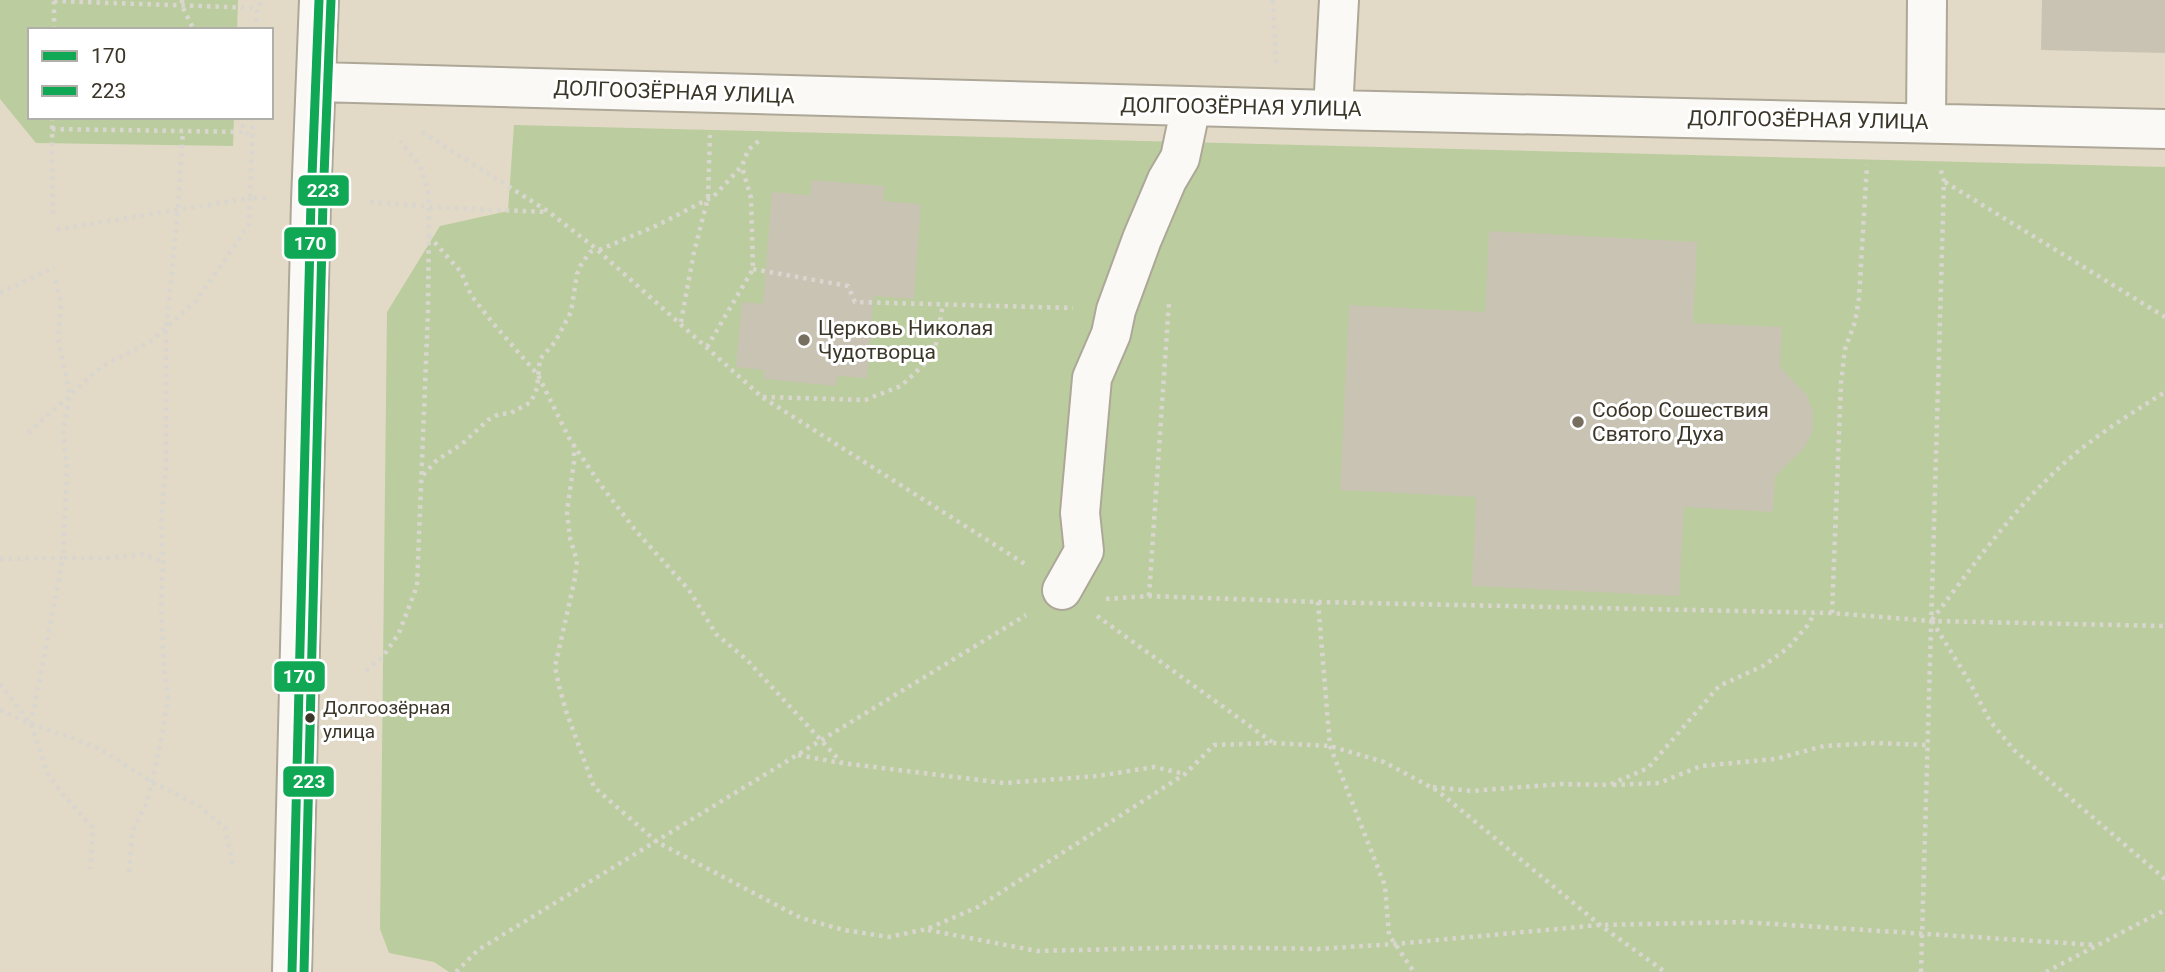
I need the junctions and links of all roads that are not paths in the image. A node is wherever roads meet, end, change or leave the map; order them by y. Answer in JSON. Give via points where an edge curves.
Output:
{"nodes":[{"id":1,"x":319,"y":0,"type":"edge"},
{"id":2,"x":1339,"y":0,"type":"edge"},
{"id":3,"x":1927,"y":0,"type":"edge"},
{"id":4,"x":317,"y":82,"type":"junction"},
{"id":5,"x":1191,"y":106,"type":"junction"},
{"id":6,"x":1333,"y":110,"type":"junction"},
{"id":7,"x":1926,"y":123,"type":"junction"},
{"id":8,"x":2165,"y":129,"type":"edge"},
{"id":9,"x":1070,"y":596,"type":"road end"},
{"id":10,"x":292,"y":972,"type":"edge"}],
"edges":[{"from":1,"to":4,"type":"street"},
{"from":2,"to":6,"type":"street"},
{"from":3,"to":7,"type":"street"},
{"from":4,"to":5,"type":"street","name":"ДОЛГООЗЁРНАЯ УЛИЦА"},
{"from":4,"to":10,"type":"street"},
{"from":5,"to":6,"type":"street","name":"ДОЛГООЗЁРНАЯ УЛИЦА"},
{"from":5,"to":9,"type":"street","via":[[1180,158],[1167,180],[1092,378],[1080,513],[1084,551]]},
{"from":6,"to":7,"type":"street","name":"ДОЛГООЗЁРНАЯ УЛИЦА"},
{"from":7,"to":8,"type":"street","name":"ДОЛГООЗЁРНАЯ УЛИЦА"}]}
